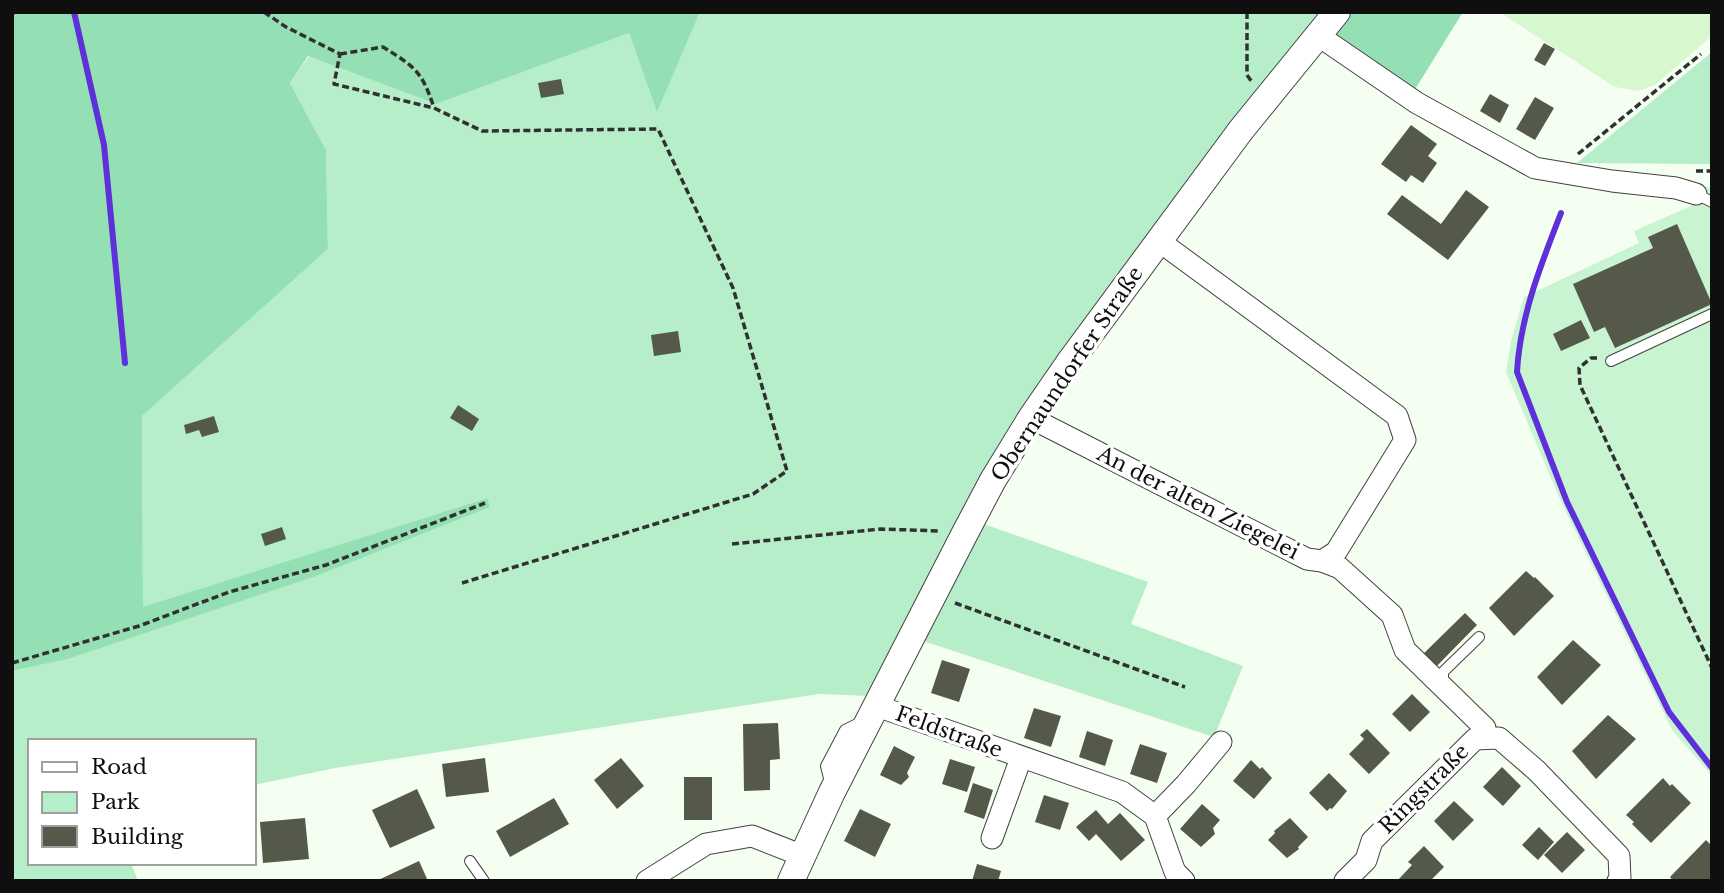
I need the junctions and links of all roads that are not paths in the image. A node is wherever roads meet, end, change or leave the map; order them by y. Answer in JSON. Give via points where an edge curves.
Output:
{"nodes":[{"id":1,"x":1337,"y":12,"type":"edge"},
{"id":2,"x":1319,"y":36,"type":"junction"},
{"id":3,"x":1704,"y":198,"type":"edge"},
{"id":4,"x":1159,"y":241,"type":"junction"},
{"id":5,"x":1712,"y":314,"type":"edge"},
{"id":6,"x":1611,"y":361,"type":"road end"},
{"id":7,"x":1031,"y":418,"type":"junction"},
{"id":8,"x":1322,"y":561,"type":"junction"},
{"id":9,"x":1479,"y":637,"type":"dead end"},
{"id":10,"x":874,"y":711,"type":"junction"},
{"id":11,"x":1485,"y":733,"type":"junction"},
{"id":12,"x":1221,"y":743,"type":"dead end"},
{"id":13,"x":1021,"y":758,"type":"junction"},
{"id":14,"x":1155,"y":816,"type":"junction"},
{"id":15,"x":992,"y":838,"type":"dead end"},
{"id":16,"x":803,"y":856,"type":"junction"},
{"id":17,"x":470,"y":861,"type":"dead end"},
{"id":18,"x":1620,"y":880,"type":"edge"},
{"id":19,"x":484,"y":881,"type":"edge"},
{"id":20,"x":646,"y":881,"type":"edge"},
{"id":21,"x":791,"y":881,"type":"edge"},
{"id":22,"x":1184,"y":881,"type":"edge"},
{"id":23,"x":1345,"y":881,"type":"edge"}],
"edges":[{"from":1,"to":2,"type":"street","name":"Obernaundorfer Straße"},
{"from":2,"to":3,"type":"street","via":[[1418,103],[1535,168],[1676,188]]},
{"from":2,"to":4,"type":"street","name":"Obernaundorfer Straße"},
{"from":4,"to":7,"type":"street","name":"Obernaundorfer Straße"},
{"from":4,"to":8,"type":"street","name":"An der alten Ziegelei","via":[[1397,416],[1405,440],[1336,552]]},
{"from":5,"to":6,"type":"lane"},
{"from":7,"to":8,"type":"street","name":"An der alten Ziegelei","via":[[1307,559]]},
{"from":7,"to":10,"type":"street","name":"Obernaundorfer Straße","via":[[993,480]]},
{"from":8,"to":11,"type":"street","via":[[1339,568],[1392,615],[1405,650]]},
{"from":9,"to":11,"type":"lane","via":[[1443,672],[1443,682],[1484,722]]},
{"from":10,"to":13,"type":"street","name":"Feldstraße"},
{"from":10,"to":16,"type":"street","name":"Obernaundorfer Straße"},
{"from":11,"to":18,"type":"street","name":"Ringstraße","via":[[1500,738],[1536,771],[1619,856]]},
{"from":11,"to":23,"type":"street","name":"Ringstraße","via":[[1371,841],[1366,860]]},
{"from":12,"to":14,"type":"street"},
{"from":13,"to":14,"type":"street","name":"Feldstraße","via":[[1122,792]]},
{"from":13,"to":15,"type":"street","name":"Feldstraße"},
{"from":14,"to":22,"type":"street","via":[[1175,872]]},
{"from":16,"to":20,"type":"street","via":[[752,836],[706,844]]},
{"from":16,"to":21,"type":"street","name":"Obernaundorfer Straße"},
{"from":17,"to":19,"type":"lane"}]}
